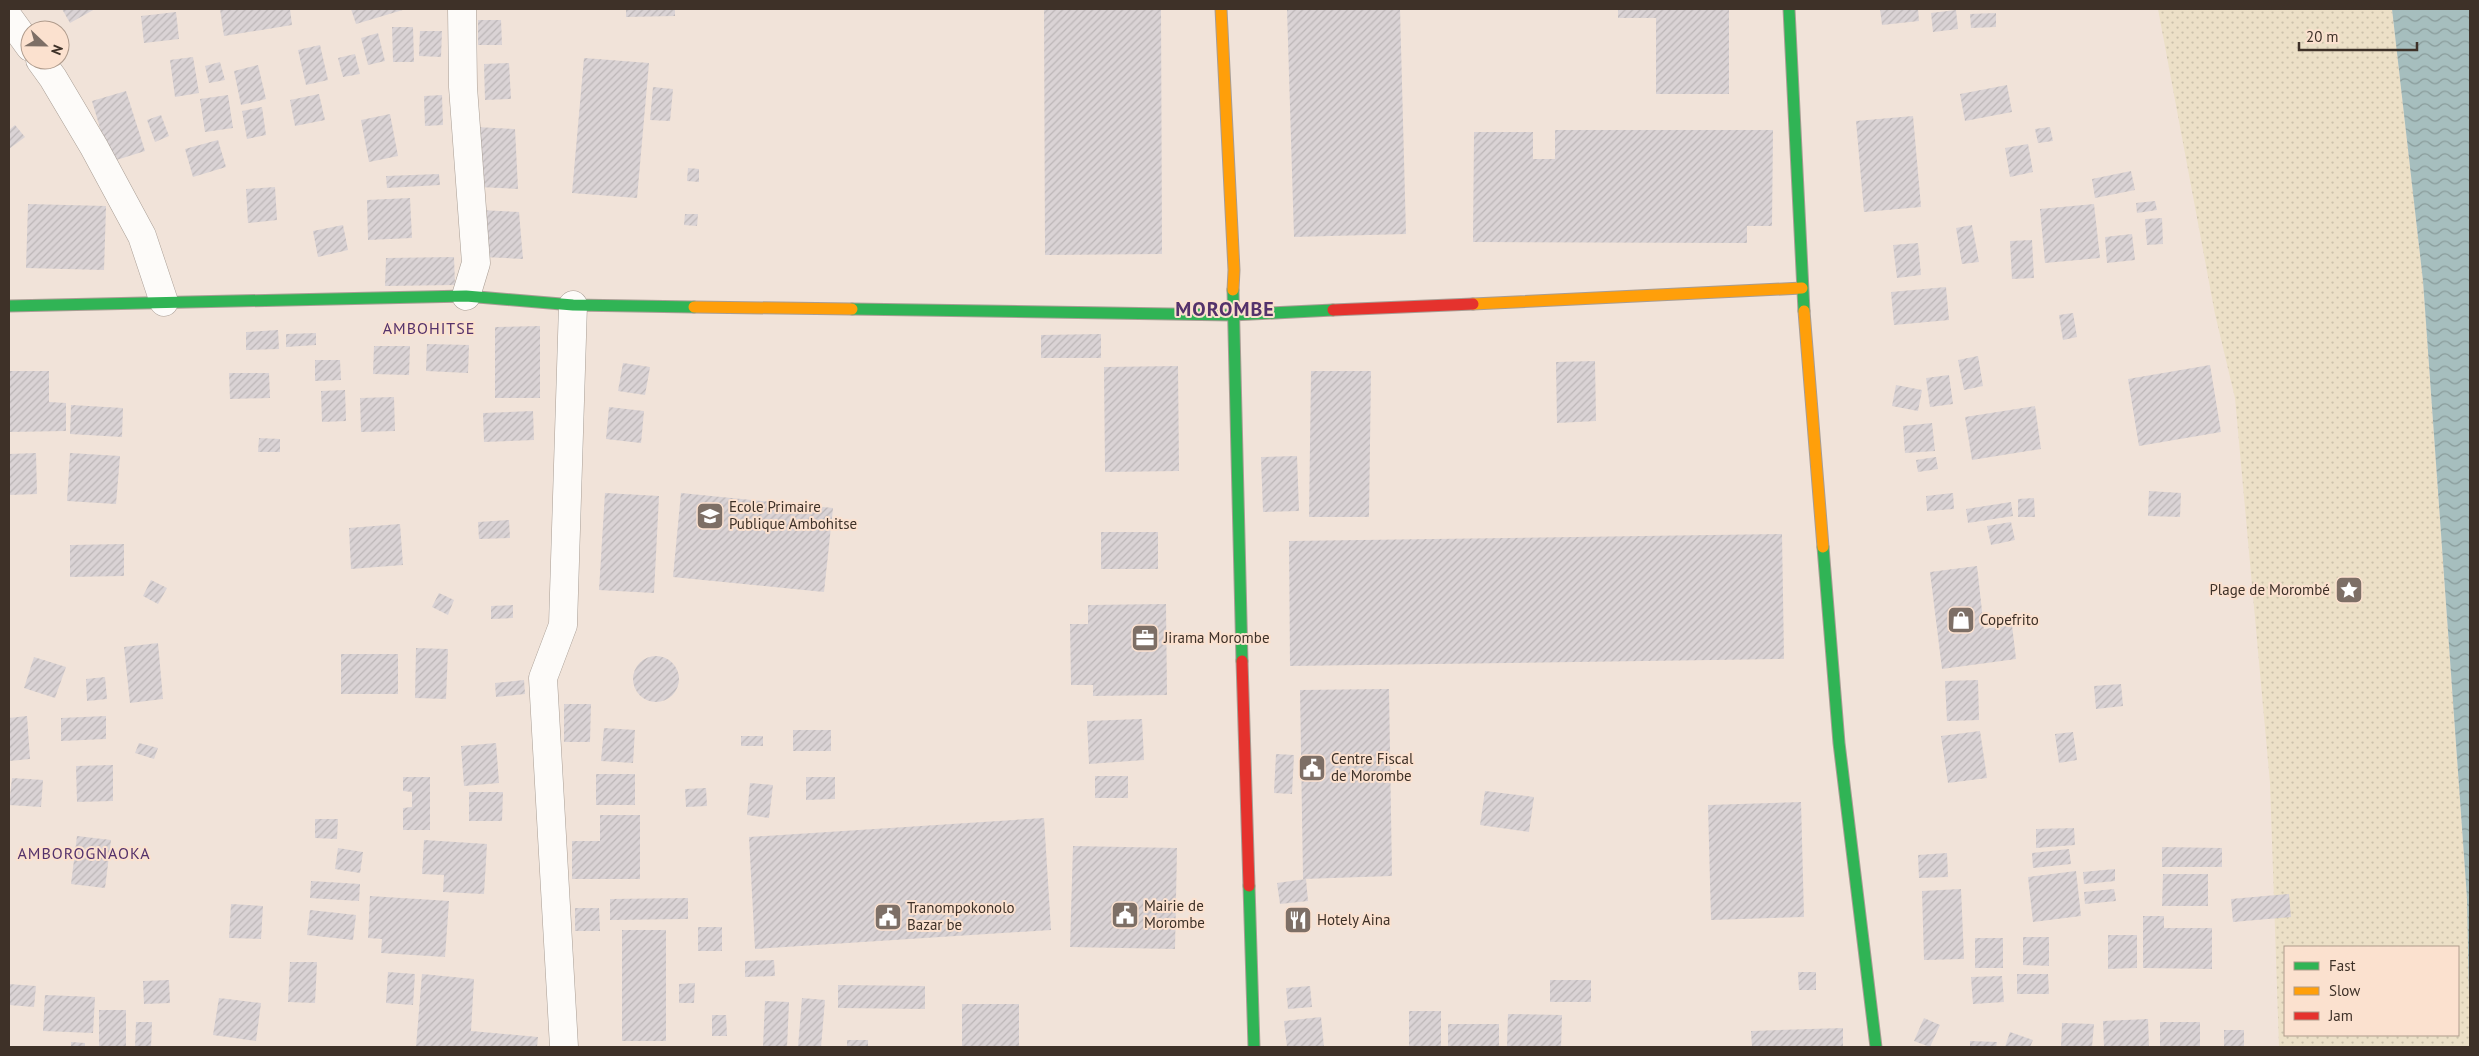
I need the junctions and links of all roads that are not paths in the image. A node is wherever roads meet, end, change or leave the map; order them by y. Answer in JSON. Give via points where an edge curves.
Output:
{"nodes":[{"id":1,"x":462,"y":9,"type":"edge"},
{"id":2,"x":1221,"y":9,"type":"edge"},
{"id":3,"x":1789,"y":9,"type":"edge"},
{"id":4,"x":9,"y":18,"type":"edge"},
{"id":5,"x":20,"y":33,"type":"edge"},
{"id":6,"x":46,"y":70,"type":"edge"},
{"id":7,"x":1802,"y":288,"type":"junction"},
{"id":8,"x":466,"y":296,"type":"junction"},
{"id":9,"x":164,"y":302,"type":"junction"},
{"id":10,"x":573,"y":305,"type":"junction"},
{"id":11,"x":9,"y":306,"type":"edge"},
{"id":12,"x":1232,"y":315,"type":"junction"},
{"id":13,"x":564,"y":1047,"type":"edge"},
{"id":14,"x":1254,"y":1047,"type":"edge"},
{"id":15,"x":1876,"y":1047,"type":"edge"}],
"edges":[{"from":1,"to":8,"type":"street","via":[[463,86],[476,263]]},
{"from":2,"to":12,"type":"street","via":[[1234,270]]},
{"from":3,"to":7,"type":"street"},
{"from":4,"to":5,"type":"street"},
{"from":6,"to":9,"type":"street","via":[[94,147],[142,236]]},
{"from":7,"to":12,"type":"street"},
{"from":7,"to":15,"type":"street","via":[[1840,743]]},
{"from":8,"to":9,"type":"street"},
{"from":8,"to":10,"type":"street"},
{"from":9,"to":11,"type":"street"},
{"from":10,"to":12,"type":"street"},
{"from":10,"to":13,"type":"street","via":[[563,625],[543,678]]},
{"from":12,"to":14,"type":"street"}]}
